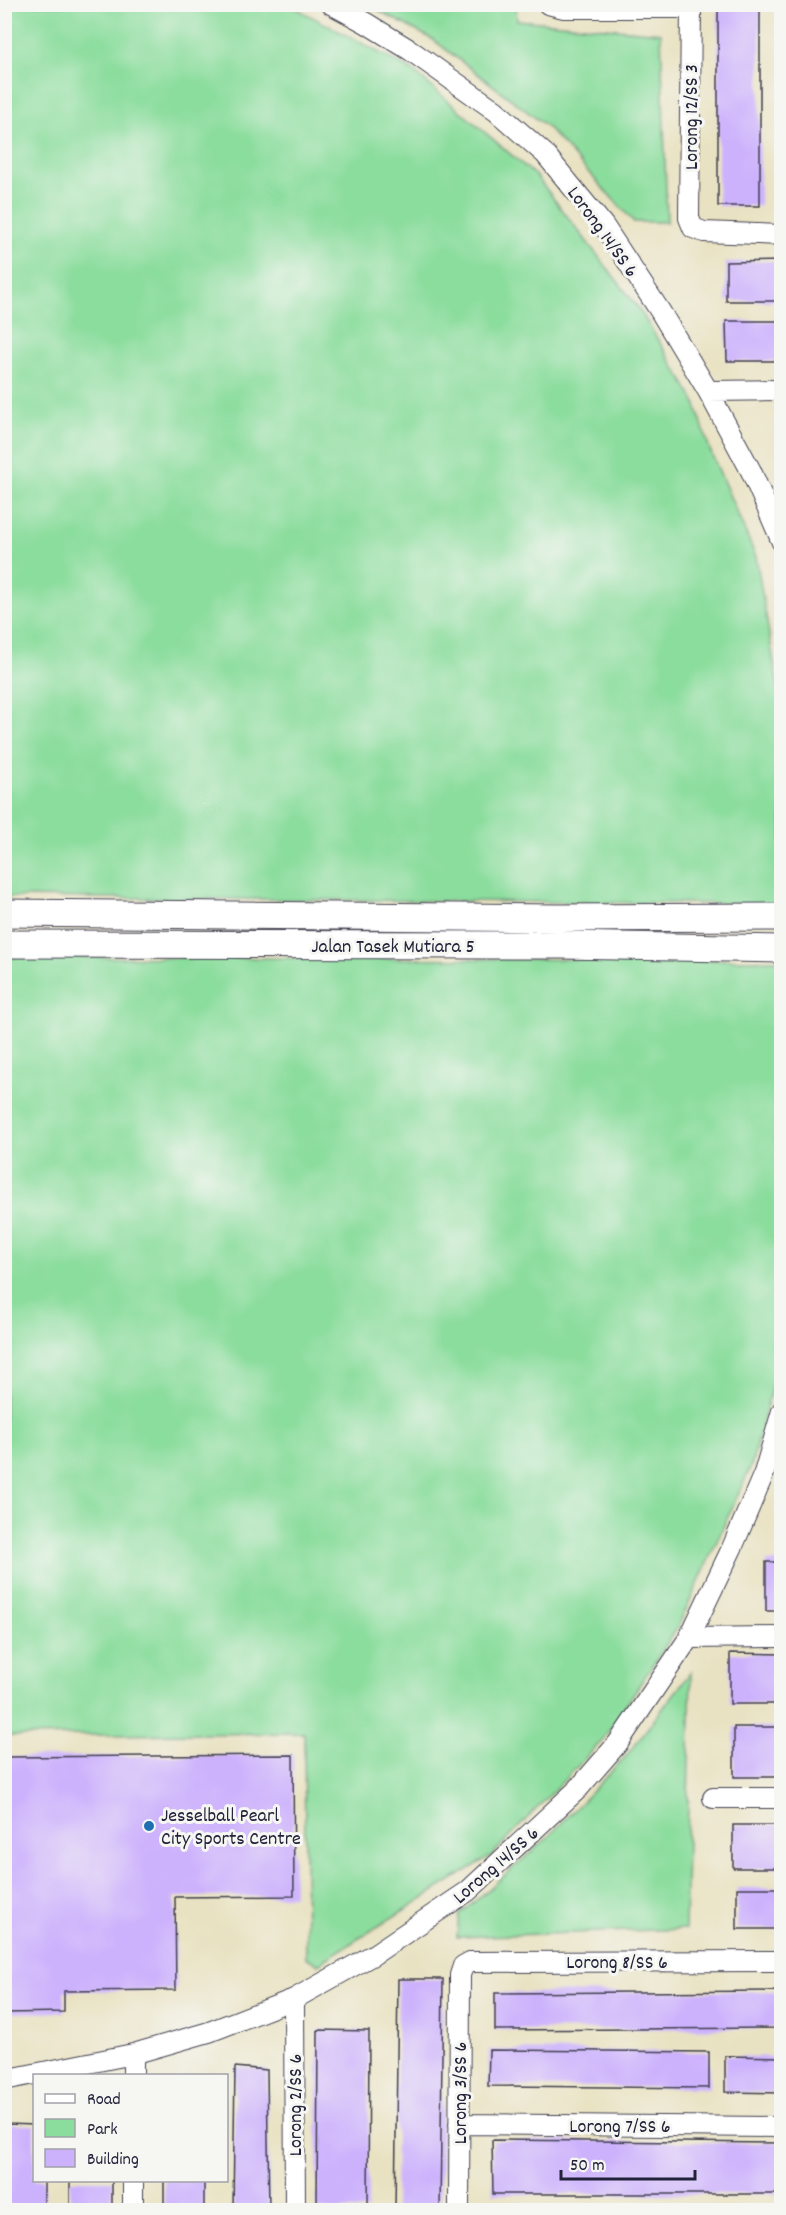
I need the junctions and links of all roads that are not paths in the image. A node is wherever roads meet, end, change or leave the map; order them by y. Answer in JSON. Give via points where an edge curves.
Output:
{"nodes":[{"id":1,"x":331,"y":4,"type":"edge"},
{"id":2,"x":549,"y":4,"type":"edge"},
{"id":3,"x":690,"y":6,"type":"edge"},
{"id":4,"x":782,"y":235,"type":"edge"},
{"id":5,"x":782,"y":390,"type":"edge"},
{"id":6,"x":708,"y":391,"type":"junction"},
{"id":7,"x":782,"y":542,"type":"edge"},
{"id":8,"x":4,"y":913,"type":"edge"},
{"id":9,"x":559,"y":918,"type":"junction"},
{"id":10,"x":782,"y":918,"type":"edge"},
{"id":11,"x":4,"y":944,"type":"edge"},
{"id":12,"x":561,"y":945,"type":"junction"},
{"id":13,"x":782,"y":949,"type":"edge"},
{"id":14,"x":782,"y":1411,"type":"edge"},
{"id":15,"x":773,"y":1473,"type":"edge"},
{"id":16,"x":689,"y":1638,"type":"junction"},
{"id":17,"x":782,"y":1638,"type":"edge"},
{"id":18,"x":713,"y":1798,"type":"dead end"},
{"id":19,"x":782,"y":1798,"type":"edge"},
{"id":20,"x":782,"y":1961,"type":"edge"},
{"id":21,"x":460,"y":1975,"type":"joint"},
{"id":22,"x":294,"y":1999,"type":"junction"},
{"id":23,"x":133,"y":2055,"type":"junction"},
{"id":24,"x":33,"y":2074,"type":"edge"},
{"id":25,"x":35,"y":2074,"type":"edge"},
{"id":26,"x":133,"y":2074,"type":"edge"},
{"id":27,"x":4,"y":2080,"type":"edge"},
{"id":28,"x":459,"y":2124,"type":"junction"},
{"id":29,"x":782,"y":2127,"type":"edge"},
{"id":30,"x":133,"y":2182,"type":"edge"},
{"id":31,"x":133,"y":2211,"type":"edge"},
{"id":32,"x":295,"y":2211,"type":"edge"},
{"id":33,"x":459,"y":2211,"type":"edge"}],
"edges":[{"from":1,"to":6,"type":"street","name":"Lorong 14/SS 6","via":[[410,50],[496,111],[545,154],[604,226]]},
{"from":2,"to":3,"type":"street","via":[[564,8]]},
{"from":3,"to":4,"type":"street","name":"Lorong 12/SS 3","via":[[689,218],[693,228],[704,232]]},
{"from":5,"to":6,"type":"street"},
{"from":6,"to":7,"type":"street","name":"Lorong 14/SS 6","via":[[751,471]]},
{"from":8,"to":9,"type":"street","name":"Jalan Tasek Mutiara 5"},
{"from":9,"to":10,"type":"street","name":"Jalan Tasek Mutiara 5"},
{"from":9,"to":12,"type":"street"},
{"from":11,"to":12,"type":"street","name":"Jalan Tasek Mutiara 5"},
{"from":12,"to":13,"type":"street","name":"Jalan Tasek Mutiara 5"},
{"from":14,"to":15,"type":"street","name":"Lorong 14/SS 6"},
{"from":15,"to":16,"type":"street","name":"Lorong 14/SS 6"},
{"from":16,"to":17,"type":"street"},
{"from":16,"to":22,"type":"street","name":"Lorong 14/SS 6","via":[[618,1743],[523,1842],[468,1891],[373,1955]]},
{"from":18,"to":19,"type":"street"},
{"from":20,"to":21,"type":"street","name":"Lorong 8/SS 6","via":[[470,1962],[463,1966]]},
{"from":21,"to":28,"type":"street","name":"Lorong 3/SS 6"},
{"from":22,"to":23,"type":"street","name":"Lorong 14/SS 6","via":[[209,2032]]},
{"from":22,"to":32,"type":"street","name":"Lorong 2/SS 6"},
{"from":23,"to":25,"type":"street","name":"Lorong 14/SS 6"},
{"from":23,"to":26,"type":"street"},
{"from":24,"to":27,"type":"street","name":"Lorong 14/SS 6"},
{"from":28,"to":29,"type":"street","name":"Lorong 7/SS 6"},
{"from":28,"to":33,"type":"street","name":"Lorong 3/SS 6"},
{"from":30,"to":31,"type":"street"}]}
